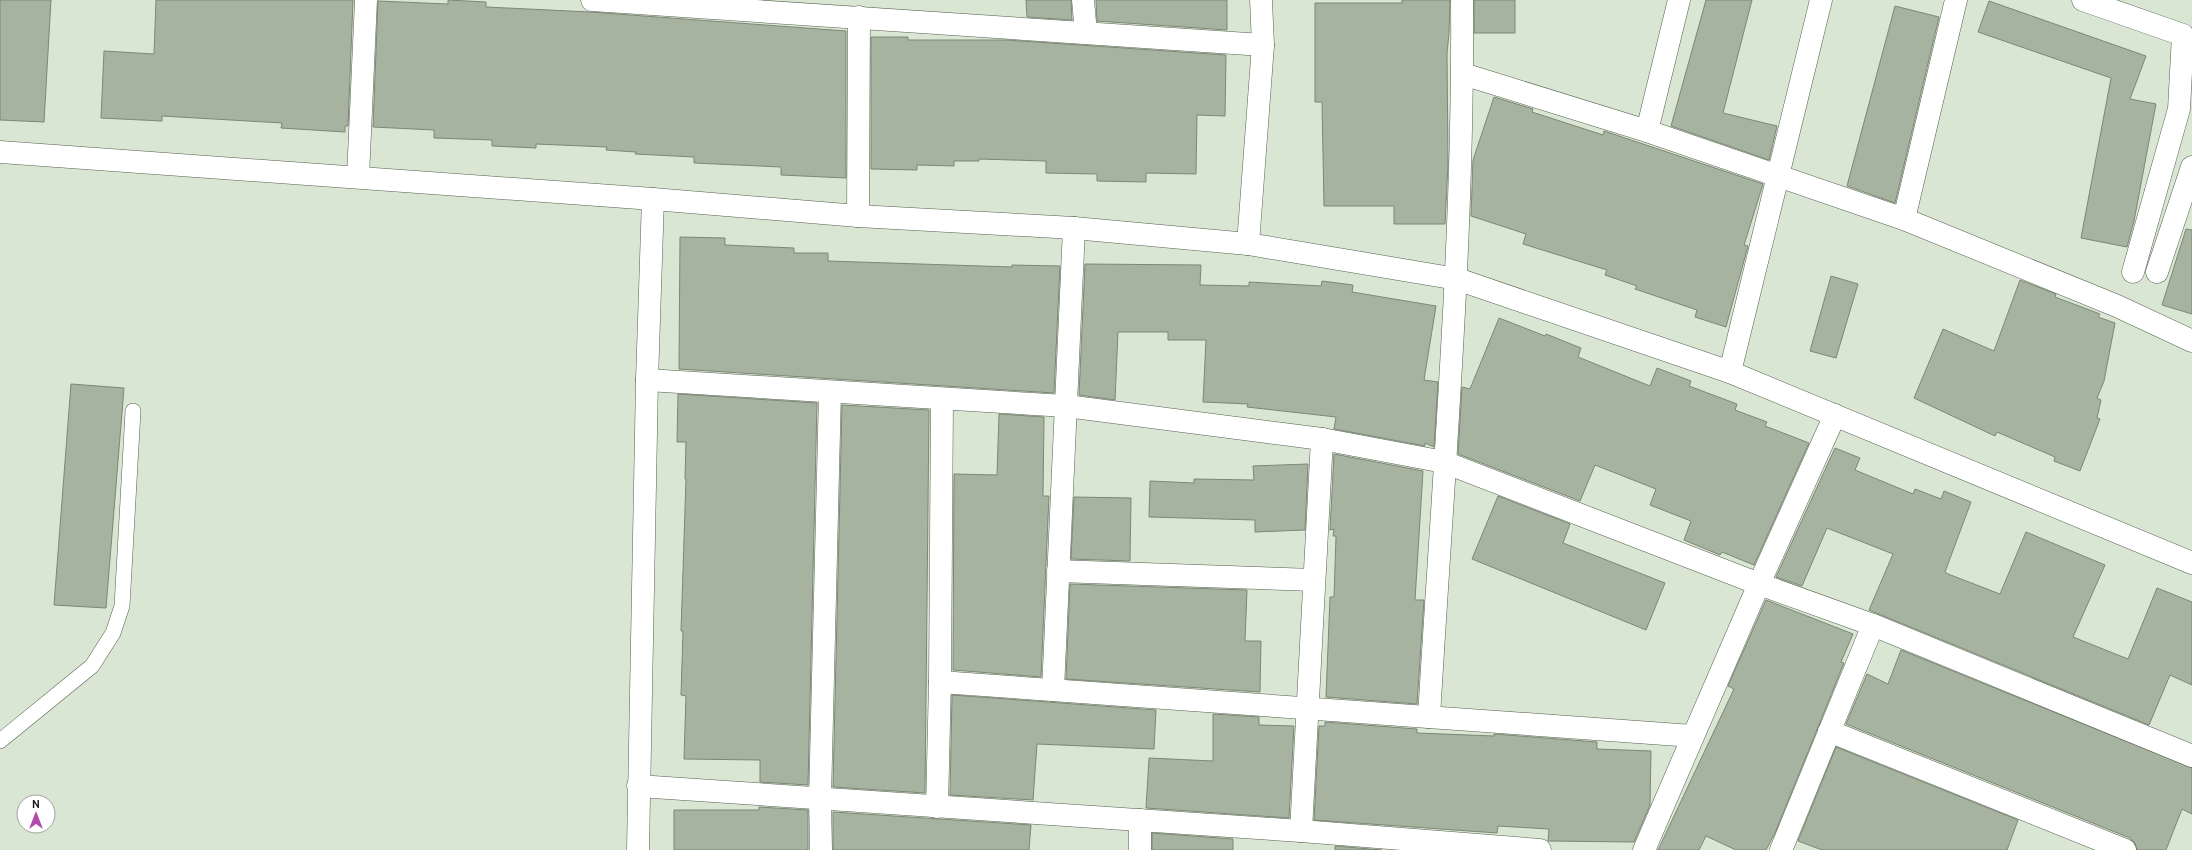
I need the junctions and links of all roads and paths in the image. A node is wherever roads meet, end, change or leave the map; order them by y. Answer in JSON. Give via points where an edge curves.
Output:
{"nodes":[{"id":1,"x":366,"y":0,"type":"edge"},
{"id":2,"x":592,"y":0,"type":"edge"},
{"id":3,"x":1083,"y":0,"type":"edge"},
{"id":4,"x":1261,"y":0,"type":"edge"},
{"id":5,"x":1462,"y":0,"type":"edge"},
{"id":6,"x":1679,"y":0,"type":"edge"},
{"id":7,"x":1821,"y":0,"type":"edge"},
{"id":8,"x":1956,"y":0,"type":"edge"},
{"id":9,"x":2082,"y":0,"type":"edge"},
{"id":10,"x":615,"y":1,"type":"edge"},
{"id":11,"x":859,"y":17,"type":"junction"},
{"id":12,"x":1086,"y":33,"type":"junction"},
{"id":13,"x":1263,"y":45,"type":"junction"},
{"id":14,"x":1462,"y":74,"type":"junction"},
{"id":15,"x":1647,"y":131,"type":"junction"},
{"id":16,"x":0,"y":152,"type":"edge"},
{"id":17,"x":2192,"y":167,"type":"edge"},
{"id":18,"x":1776,"y":176,"type":"junction"},
{"id":19,"x":358,"y":177,"type":"junction"},
{"id":20,"x":653,"y":199,"type":"junction"},
{"id":21,"x":858,"y":216,"type":"junction"},
{"id":22,"x":1904,"y":219,"type":"junction"},
{"id":23,"x":1074,"y":228,"type":"junction"},
{"id":24,"x":1248,"y":244,"type":"junction"},
{"id":25,"x":2133,"y":272,"type":"dead end"},
{"id":26,"x":2157,"y":272,"type":"dead end"},
{"id":27,"x":1457,"y":279,"type":"junction"},
{"id":28,"x":2192,"y":341,"type":"edge"},
{"id":29,"x":1730,"y":372,"type":"junction"},
{"id":30,"x":647,"y":380,"type":"junction"},
{"id":31,"x":830,"y":392,"type":"junction"},
{"id":32,"x":942,"y":399,"type":"junction"},
{"id":33,"x":1066,"y":406,"type":"junction"},
{"id":34,"x":133,"y":411,"type":"dead end"},
{"id":35,"x":1835,"y":415,"type":"junction"},
{"id":36,"x":1322,"y":439,"type":"junction"},
{"id":37,"x":1444,"y":462,"type":"junction"},
{"id":38,"x":2192,"y":563,"type":"edge"},
{"id":39,"x":1058,"y":571,"type":"junction"},
{"id":40,"x":1314,"y":580,"type":"junction"},
{"id":41,"x":1759,"y":584,"type":"junction"},
{"id":42,"x":1873,"y":625,"type":"junction"},
{"id":43,"x":940,"y":682,"type":"junction"},
{"id":44,"x":1053,"y":690,"type":"junction"},
{"id":45,"x":1307,"y":708,"type":"junction"},
{"id":46,"x":1429,"y":717,"type":"junction"},
{"id":47,"x":1829,"y":730,"type":"junction"},
{"id":48,"x":1693,"y":736,"type":"junction"},
{"id":49,"x":0,"y":742,"type":"edge"},
{"id":50,"x":2192,"y":756,"type":"edge"},
{"id":51,"x":638,"y":786,"type":"junction"},
{"id":52,"x":820,"y":798,"type":"junction"},
{"id":53,"x":938,"y":806,"type":"junction"},
{"id":54,"x":1140,"y":820,"type":"junction"},
{"id":55,"x":1301,"y":831,"type":"junction"},
{"id":56,"x":1784,"y":849,"type":"edge"},
{"id":57,"x":638,"y":850,"type":"edge"},
{"id":58,"x":821,"y":850,"type":"edge"},
{"id":59,"x":1140,"y":850,"type":"edge"},
{"id":60,"x":1540,"y":850,"type":"edge"},
{"id":61,"x":1644,"y":850,"type":"edge"},
{"id":62,"x":2125,"y":850,"type":"edge"}],
"edges":[{"from":1,"to":19,"type":"street"},
{"from":2,"to":10,"type":"street"},
{"from":3,"to":12,"type":"street"},
{"from":4,"to":13,"type":"street"},
{"from":5,"to":14,"type":"street"},
{"from":6,"to":15,"type":"street"},
{"from":7,"to":18,"type":"street"},
{"from":8,"to":22,"type":"street"},
{"from":9,"to":25,"type":"street","via":[[2182,36],[2179,109]]},
{"from":10,"to":11,"type":"street"},
{"from":11,"to":12,"type":"street"},
{"from":11,"to":21,"type":"street"},
{"from":12,"to":13,"type":"street"},
{"from":13,"to":24,"type":"street"},
{"from":14,"to":15,"type":"street"},
{"from":14,"to":27,"type":"street"},
{"from":15,"to":18,"type":"street"},
{"from":16,"to":19,"type":"street"},
{"from":17,"to":26,"type":"street"},
{"from":18,"to":22,"type":"street"},
{"from":18,"to":29,"type":"street"},
{"from":19,"to":20,"type":"street"},
{"from":20,"to":21,"type":"street"},
{"from":20,"to":30,"type":"street"},
{"from":21,"to":23,"type":"street"},
{"from":22,"to":28,"type":"street","via":[[2117,306]]},
{"from":23,"to":24,"type":"street"},
{"from":23,"to":33,"type":"street"},
{"from":24,"to":27,"type":"street"},
{"from":27,"to":29,"type":"street"},
{"from":27,"to":37,"type":"street"},
{"from":29,"to":35,"type":"street"},
{"from":30,"to":31,"type":"street"},
{"from":30,"to":51,"type":"street"},
{"from":31,"to":32,"type":"street"},
{"from":31,"to":52,"type":"street"},
{"from":32,"to":33,"type":"street"},
{"from":32,"to":43,"type":"street"},
{"from":33,"to":36,"type":"street"},
{"from":33,"to":39,"type":"street"},
{"from":34,"to":49,"type":"lane","via":[[122,606],[113,633],[92,666]]},
{"from":35,"to":38,"type":"street"},
{"from":35,"to":41,"type":"street"},
{"from":36,"to":37,"type":"street"},
{"from":36,"to":40,"type":"street"},
{"from":37,"to":41,"type":"street"},
{"from":37,"to":46,"type":"street"},
{"from":39,"to":40,"type":"street"},
{"from":39,"to":44,"type":"street"},
{"from":40,"to":45,"type":"street"},
{"from":41,"to":42,"type":"street"},
{"from":41,"to":48,"type":"street"},
{"from":42,"to":47,"type":"street"},
{"from":42,"to":50,"type":"street"},
{"from":43,"to":44,"type":"street"},
{"from":43,"to":53,"type":"street"},
{"from":44,"to":45,"type":"street"},
{"from":45,"to":46,"type":"street"},
{"from":45,"to":55,"type":"street"},
{"from":46,"to":48,"type":"street"},
{"from":47,"to":56,"type":"street"},
{"from":47,"to":62,"type":"street"},
{"from":48,"to":61,"type":"street"},
{"from":51,"to":52,"type":"street"},
{"from":51,"to":57,"type":"street"},
{"from":52,"to":53,"type":"street"},
{"from":52,"to":58,"type":"street"},
{"from":53,"to":54,"type":"street"},
{"from":54,"to":55,"type":"street"},
{"from":54,"to":59,"type":"street"},
{"from":55,"to":60,"type":"street"}]}
